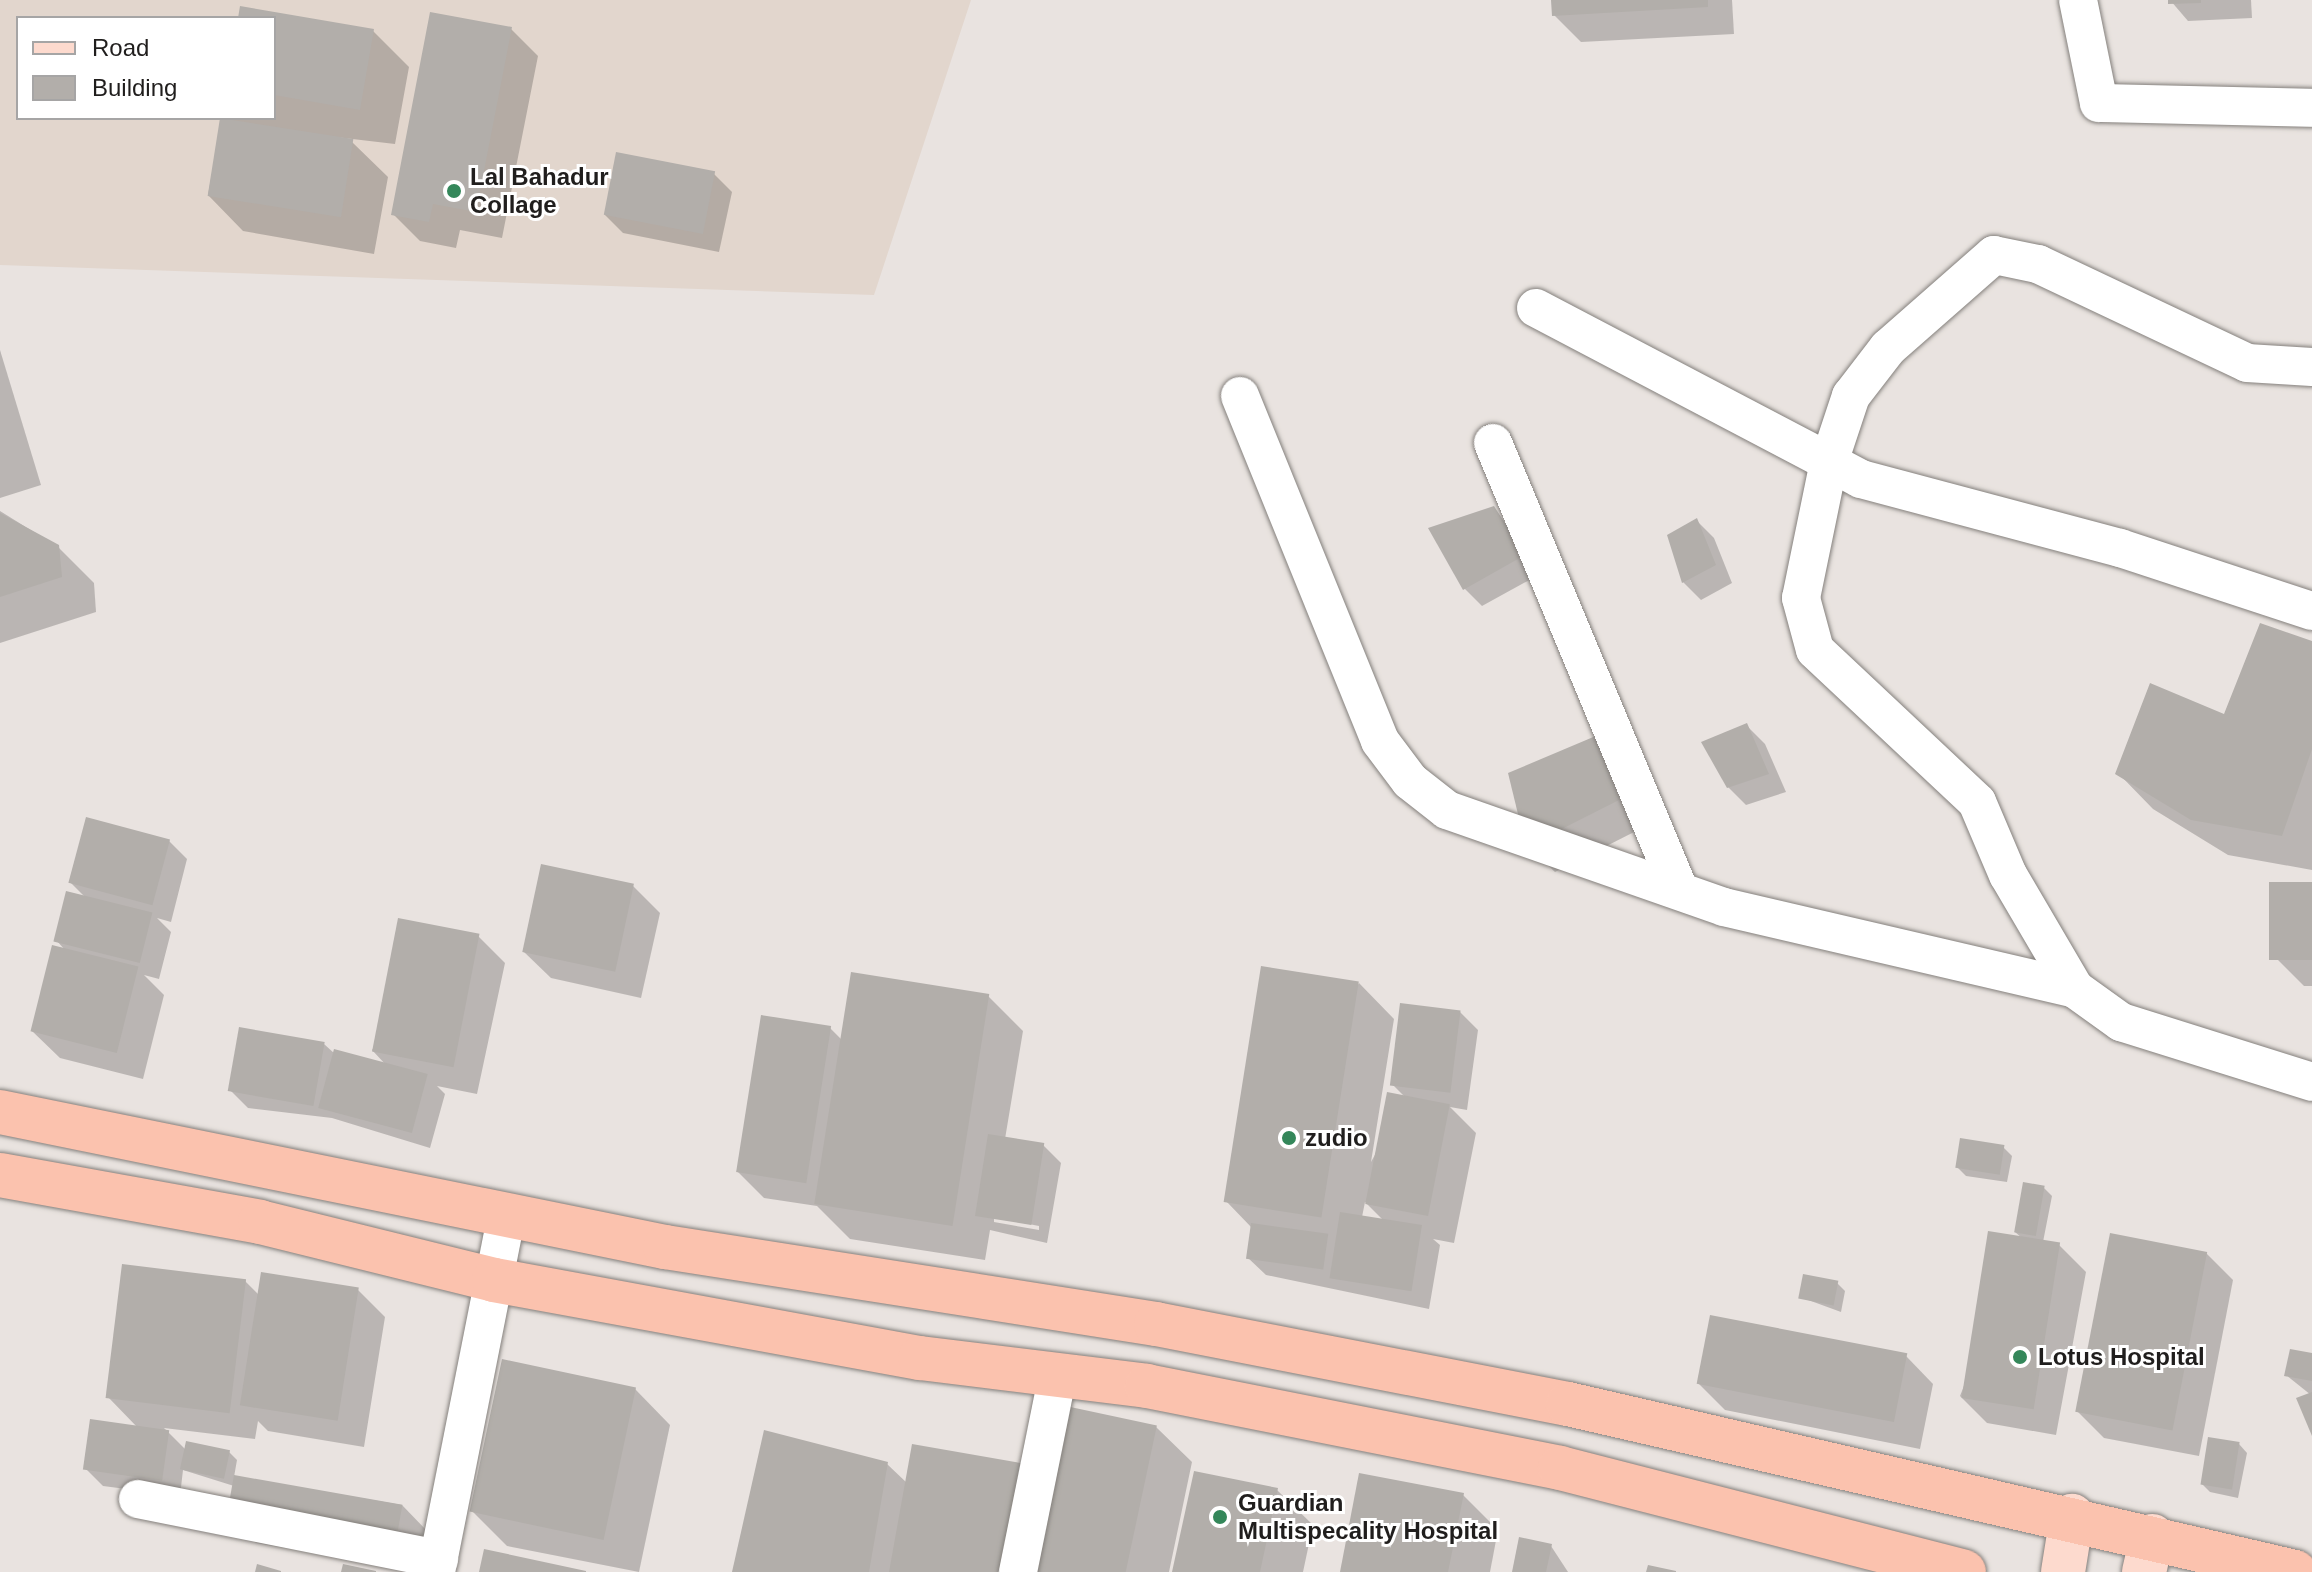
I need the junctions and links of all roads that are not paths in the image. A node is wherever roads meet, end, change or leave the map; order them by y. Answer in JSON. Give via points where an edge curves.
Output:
{"nodes":[{"id":1,"x":2078,"y":0,"type":"edge"},
{"id":2,"x":2312,"y":108,"type":"edge"},
{"id":3,"x":1536,"y":308,"type":"dead end"},
{"id":4,"x":2312,"y":367,"type":"edge"},
{"id":5,"x":1240,"y":396,"type":"dead end"},
{"id":6,"x":1493,"y":443,"type":"dead end"},
{"id":7,"x":1829,"y":462,"type":"junction"},
{"id":8,"x":2312,"y":611,"type":"edge"},
{"id":9,"x":1679,"y":890,"type":"junction"},
{"id":10,"x":2075,"y":989,"type":"junction"},
{"id":11,"x":2312,"y":1082,"type":"edge"},
{"id":12,"x":0,"y":1112,"type":"edge"},
{"id":13,"x":0,"y":1175,"type":"edge"},
{"id":14,"x":507,"y":1215,"type":"junction"},
{"id":15,"x":494,"y":1280,"type":"junction"},
{"id":16,"x":1057,"y":1378,"type":"junction"},
{"id":17,"x":138,"y":1499,"type":"dead end"},
{"id":18,"x":2072,"y":1516,"type":"junction"},
{"id":19,"x":2148,"y":1554,"type":"edge"},
{"id":20,"x":438,"y":1565,"type":"edge"},
{"id":21,"x":1018,"y":1572,"type":"edge"},
{"id":22,"x":1964,"y":1572,"type":"edge"},
{"id":23,"x":2063,"y":1572,"type":"edge"},
{"id":24,"x":2295,"y":1572,"type":"edge"}],
"edges":[{"from":1,"to":2,"type":"street","via":[[2099,103]]},
{"from":3,"to":7,"type":"street"},
{"from":4,"to":7,"type":"street","via":[[2247,363],[2038,264],[1994,255],[1888,348],[1851,396]]},
{"from":5,"to":9,"type":"street","via":[[1380,741],[1410,781],[1447,810]]},
{"from":6,"to":9,"type":"street"},
{"from":7,"to":8,"type":"street","via":[[1861,479],[2120,548]]},
{"from":7,"to":10,"type":"street","via":[[1801,598],[1815,650],[1977,802],[2008,875]]},
{"from":9,"to":10,"type":"street","via":[[1724,907]]},
{"from":10,"to":11,"type":"street","via":[[2121,1022]]},
{"from":12,"to":14,"type":"highway"},
{"from":13,"to":15,"type":"highway","via":[[260,1222]]},
{"from":14,"to":15,"type":"street"},
{"from":14,"to":18,"type":"highway","via":[[665,1247],[1171,1327],[1583,1408]]},
{"from":15,"to":16,"type":"highway"},
{"from":15,"to":20,"type":"street"},
{"from":16,"to":21,"type":"street"},
{"from":16,"to":22,"type":"highway","via":[[1147,1386],[1560,1468]]},
{"from":17,"to":20,"type":"street"},
{"from":18,"to":19,"type":"highway"},
{"from":18,"to":23,"type":"main road"},
{"from":19,"to":24,"type":"highway"}]}
